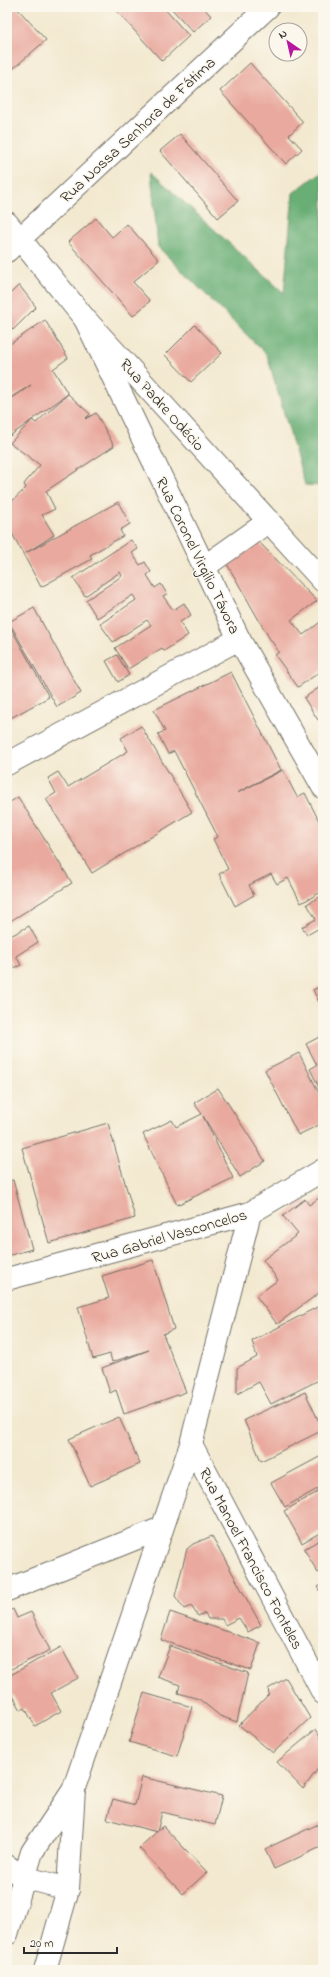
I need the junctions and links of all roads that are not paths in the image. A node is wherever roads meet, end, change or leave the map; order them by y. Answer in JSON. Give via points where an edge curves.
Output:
{"nodes":[{"id":1,"x":268,"y":7,"type":"edge"},
{"id":2,"x":11,"y":238,"type":"edge"},
{"id":3,"x":86,"y":319,"type":"junction"},
{"id":4,"x":269,"y":521,"type":"junction"},
{"id":5,"x":204,"y":567,"type":"junction"},
{"id":6,"x":323,"y":581,"type":"edge"},
{"id":7,"x":239,"y":639,"type":"junction"},
{"id":8,"x":7,"y":764,"type":"edge"},
{"id":9,"x":323,"y":786,"type":"edge"},
{"id":10,"x":323,"y":1170,"type":"edge"},
{"id":11,"x":250,"y":1213,"type":"junction"},
{"id":12,"x":7,"y":1279,"type":"edge"},
{"id":13,"x":191,"y":1444,"type":"junction"},
{"id":14,"x":162,"y":1528,"type":"junction"},
{"id":15,"x":7,"y":1590,"type":"edge"},
{"id":16,"x":323,"y":1693,"type":"edge"},
{"id":17,"x":74,"y":1788,"type":"junction"},
{"id":18,"x":15,"y":1872,"type":"edge"},
{"id":19,"x":68,"y":1890,"type":"junction"},
{"id":20,"x":7,"y":1934,"type":"edge"},
{"id":21,"x":45,"y":1970,"type":"edge"}],
"edges":[{"from":1,"to":2,"type":"street","name":"Rua Nossa Senhora de Fátima"},
{"from":2,"to":3,"type":"street","name":"Rua Padre Odécio"},
{"from":3,"to":4,"type":"street","name":"Rua Padre Odécio"},
{"from":3,"to":5,"type":"street","name":"Rua Coronel Virgílio Távora"},
{"from":4,"to":5,"type":"street"},
{"from":4,"to":6,"type":"street","name":"Rua Padre Odécio"},
{"from":5,"to":7,"type":"street","name":"Rua Coronel Virgílio Távora"},
{"from":7,"to":8,"type":"street"},
{"from":7,"to":9,"type":"street","name":"Rua Coronel Virgílio Távora"},
{"from":10,"to":11,"type":"street","name":"Rua Gabriel Vasconcelos"},
{"from":11,"to":12,"type":"street","name":"Rua Gabriel Vasconcelos"},
{"from":11,"to":13,"type":"street"},
{"from":13,"to":14,"type":"street"},
{"from":13,"to":16,"type":"street","name":"Rua Manoel Francisco Fonteles"},
{"from":14,"to":15,"type":"street"},
{"from":14,"to":17,"type":"street"},
{"from":17,"to":18,"type":"street","via":[[32,1852]]},
{"from":17,"to":19,"type":"street"},
{"from":18,"to":19,"type":"street"},
{"from":18,"to":20,"type":"street"},
{"from":19,"to":21,"type":"street"}]}
